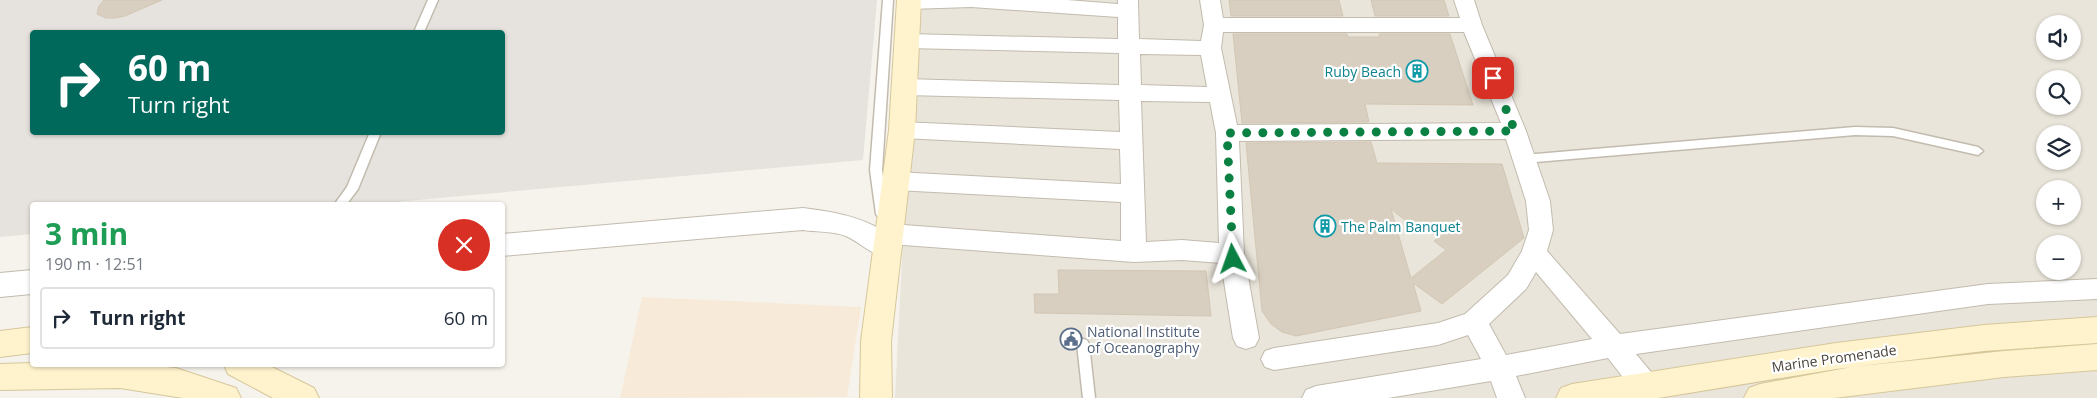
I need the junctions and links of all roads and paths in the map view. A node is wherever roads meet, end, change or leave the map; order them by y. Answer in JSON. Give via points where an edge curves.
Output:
{"nodes":[{"id":1,"x":433,"y":0,"type":"edge"},
{"id":2,"x":1210,"y":0,"type":"edge"},
{"id":3,"x":1464,"y":0,"type":"edge"},
{"id":4,"x":902,"y":1,"type":"edge"},
{"id":5,"x":1128,"y":6,"type":"edge"},
{"id":6,"x":1214,"y":25,"type":"junction"},
{"id":7,"x":1472,"y":25,"type":"junction"},
{"id":8,"x":420,"y":30,"type":"edge"},
{"id":9,"x":907,"y":41,"type":"junction"},
{"id":10,"x":1130,"y":46,"type":"junction"},
{"id":11,"x":1210,"y":48,"type":"junction"},
{"id":12,"x":905,"y":87,"type":"junction"},
{"id":13,"x":1131,"y":92,"type":"junction"},
{"id":14,"x":1220,"y":95,"type":"junction"},
{"id":15,"x":902,"y":130,"type":"junction"},
{"id":16,"x":1515,"y":131,"type":"junction"},
{"id":17,"x":1227,"y":133,"type":"junction"},
{"id":18,"x":375,"y":135,"type":"edge"},
{"id":19,"x":1132,"y":141,"type":"junction"},
{"id":20,"x":1978,"y":151,"type":"dead end"},
{"id":21,"x":1523,"y":159,"type":"junction"},
{"id":22,"x":896,"y":181,"type":"junction"},
{"id":23,"x":1134,"y":194,"type":"junction"},
{"id":24,"x":342,"y":202,"type":"edge"},
{"id":25,"x":889,"y":241,"type":"junction"},
{"id":26,"x":505,"y":245,"type":"edge"},
{"id":27,"x":1134,"y":252,"type":"junction"},
{"id":28,"x":1534,"y":253,"type":"junction"},
{"id":29,"x":1232,"y":254,"type":"junction"},
{"id":30,"x":30,"y":282,"type":"edge"},
{"id":31,"x":0,"y":285,"type":"edge"},
{"id":32,"x":2097,"y":289,"type":"edge"},
{"id":33,"x":1474,"y":322,"type":"junction"},
{"id":34,"x":2097,"y":330,"type":"edge"},
{"id":35,"x":1246,"y":338,"type":"dead end"},
{"id":36,"x":30,"y":340,"type":"edge"},
{"id":37,"x":0,"y":344,"type":"edge"},
{"id":38,"x":1083,"y":344,"type":"dead end"},
{"id":39,"x":1614,"y":346,"type":"junction"},
{"id":40,"x":2097,"y":357,"type":"edge"},
{"id":41,"x":1274,"y":359,"type":"dead end"},
{"id":42,"x":243,"y":367,"type":"edge"},
{"id":43,"x":1498,"y":368,"type":"junction"},
{"id":44,"x":0,"y":378,"type":"edge"},
{"id":45,"x":1646,"y":386,"type":"junction"},
{"id":46,"x":225,"y":398,"type":"edge"},
{"id":47,"x":303,"y":398,"type":"edge"},
{"id":48,"x":876,"y":398,"type":"edge"},
{"id":49,"x":1089,"y":398,"type":"edge"},
{"id":50,"x":1316,"y":398,"type":"edge"},
{"id":51,"x":1511,"y":398,"type":"edge"},
{"id":52,"x":1572,"y":398,"type":"edge"},
{"id":53,"x":1760,"y":398,"type":"edge"}],
"edges":[{"from":1,"to":8,"type":"lane"},
{"from":2,"to":6,"type":"street"},
{"from":3,"to":7,"type":"street"},
{"from":4,"to":5,"type":"street","via":[[972,0]]},
{"from":4,"to":9,"type":"main road"},
{"from":4,"to":25,"type":"lane","via":[[876,170]]},
{"from":5,"to":10,"type":"street"},
{"from":6,"to":7,"type":"street"},
{"from":6,"to":11,"type":"street"},
{"from":7,"to":16,"type":"street"},
{"from":9,"to":10,"type":"street"},
{"from":9,"to":12,"type":"main road"},
{"from":10,"to":11,"type":"street"},
{"from":10,"to":13,"type":"street"},
{"from":11,"to":14,"type":"street"},
{"from":12,"to":13,"type":"street"},
{"from":12,"to":15,"type":"main road"},
{"from":13,"to":14,"type":"street"},
{"from":13,"to":19,"type":"street"},
{"from":14,"to":17,"type":"street"},
{"from":15,"to":19,"type":"street"},
{"from":15,"to":22,"type":"main road"},
{"from":16,"to":17,"type":"street"},
{"from":16,"to":21,"type":"street"},
{"from":17,"to":29,"type":"street"},
{"from":18,"to":24,"type":"lane","via":[[352,189]]},
{"from":19,"to":23,"type":"street"},
{"from":20,"to":21,"type":"lane","via":[[1893,132],[1855,130]]},
{"from":21,"to":28,"type":"street","via":[[1538,201],[1541,230]]},
{"from":22,"to":23,"type":"street"},
{"from":22,"to":25,"type":"main road"},
{"from":23,"to":27,"type":"street"},
{"from":25,"to":26,"type":"street","via":[[841,224],[803,219]]},
{"from":25,"to":27,"type":"street"},
{"from":25,"to":48,"type":"main road","via":[[876,341]]},
{"from":27,"to":29,"type":"street","via":[[1182,250]]},
{"from":28,"to":33,"type":"street","via":[[1517,282]]},
{"from":28,"to":39,"type":"street"},
{"from":29,"to":35,"type":"street"},
{"from":30,"to":31,"type":"street"},
{"from":32,"to":39,"type":"street","via":[[1988,294]]},
{"from":33,"to":41,"type":"street","via":[[1438,334]]},
{"from":33,"to":43,"type":"street"},
{"from":34,"to":45,"type":"main road","name":"Marine Promenade","via":[[1984,338],[1846,355]]},
{"from":36,"to":37,"type":"main road"},
{"from":38,"to":49,"type":"lane"},
{"from":39,"to":43,"type":"street"},
{"from":39,"to":45,"type":"street"},
{"from":40,"to":53,"type":"main road","name":"Marine Promenade","via":[[1852,382]]},
{"from":42,"to":47,"type":"main road"},
{"from":43,"to":50,"type":"street"},
{"from":43,"to":51,"type":"street"},
{"from":44,"to":46,"type":"main road","via":[[120,375],[176,382]]},
{"from":45,"to":52,"type":"main road","name":"Marine Promenade"}]}
